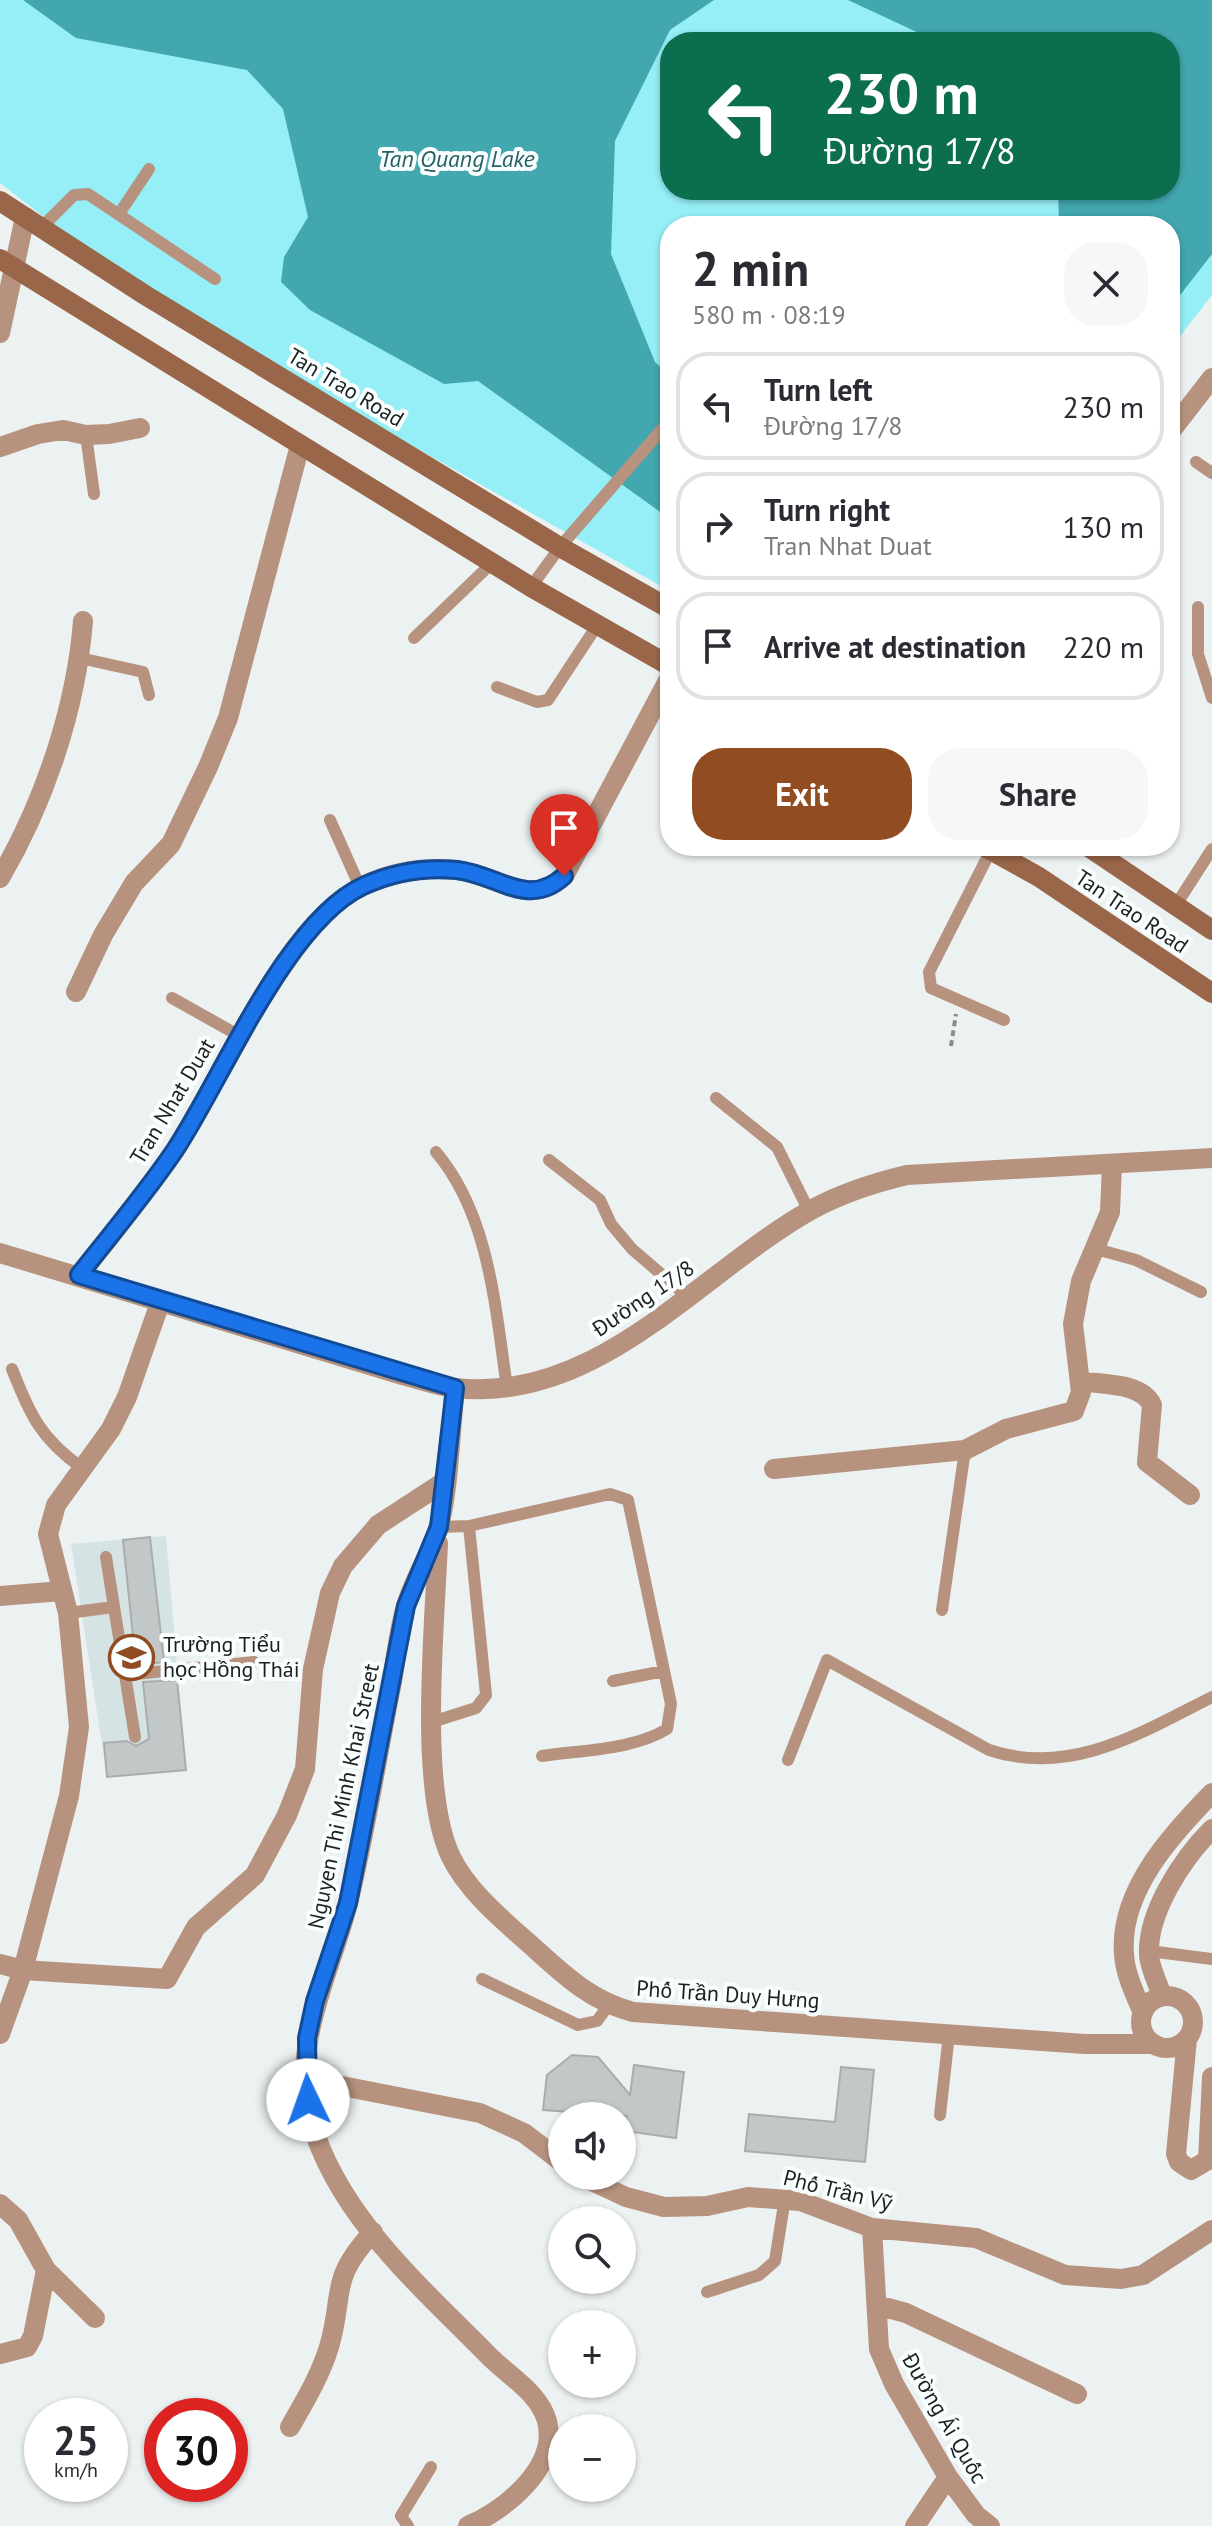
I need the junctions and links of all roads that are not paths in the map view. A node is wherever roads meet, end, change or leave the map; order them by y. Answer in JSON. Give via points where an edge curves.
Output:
{"nodes":[{"id":1,"x":149,"y":169,"type":"dead end"},
{"id":2,"x":0,"y":201,"type":"edge"},
{"id":3,"x":119,"y":214,"type":"junction"},
{"id":4,"x":33,"y":222,"type":"junction"},
{"id":5,"x":7,"y":264,"type":"edge"},
{"id":6,"x":215,"y":279,"type":"dead end"},
{"id":7,"x":0,"y":333,"type":"edge"},
{"id":8,"x":1212,"y":378,"type":"edge"},
{"id":9,"x":1180,"y":419,"type":"edge"},
{"id":10,"x":140,"y":428,"type":"dead end"},
{"id":11,"x":660,"y":432,"type":"edge"},
{"id":12,"x":86,"y":435,"type":"junction"},
{"id":13,"x":300,"y":445,"type":"junction"},
{"id":14,"x":0,"y":447,"type":"edge"},
{"id":15,"x":1196,"y":462,"type":"dead end"},
{"id":16,"x":1212,"y":473,"type":"edge"},
{"id":17,"x":94,"y":494,"type":"dead end"},
{"id":18,"x":560,"y":547,"type":"junction"},
{"id":19,"x":493,"y":562,"type":"junction"},
{"id":20,"x":531,"y":587,"type":"junction"},
{"id":21,"x":660,"y":603,"type":"edge"},
{"id":22,"x":1198,"y":607,"type":"dead end"},
{"id":23,"x":83,"y":621,"type":"dead end"},
{"id":24,"x":598,"y":624,"type":"junction"},
{"id":25,"x":414,"y":638,"type":"dead end"},
{"id":26,"x":80,"y":658,"type":"junction"},
{"id":27,"x":660,"y":660,"type":"edge"},
{"id":28,"x":497,"y":687,"type":"dead end"},
{"id":29,"x":149,"y":695,"type":"dead end"},
{"id":30,"x":660,"y":696,"type":"edge"},
{"id":31,"x":1212,"y":698,"type":"edge"},
{"id":32,"x":330,"y":820,"type":"dead end"},
{"id":33,"x":1212,"y":849,"type":"edge"},
{"id":34,"x":983,"y":856,"type":"edge"},
{"id":35,"x":1001,"y":856,"type":"edge"},
{"id":36,"x":1102,"y":856,"type":"edge"},
{"id":37,"x":0,"y":878,"type":"edge"},
{"id":38,"x":360,"y":887,"type":"junction"},
{"id":39,"x":1176,"y":905,"type":"junction"},
{"id":40,"x":1212,"y":930,"type":"edge"},
{"id":41,"x":76,"y":992,"type":"dead end"},
{"id":42,"x":1212,"y":993,"type":"edge"},
{"id":43,"x":172,"y":998,"type":"dead end"},
{"id":44,"x":1004,"y":1020,"type":"dead end"},
{"id":45,"x":238,"y":1035,"type":"junction"},
{"id":46,"x":716,"y":1098,"type":"dead end"},
{"id":47,"x":436,"y":1152,"type":"dead end"},
{"id":48,"x":1212,"y":1158,"type":"edge"},
{"id":49,"x":549,"y":1160,"type":"dead end"},
{"id":50,"x":1112,"y":1164,"type":"junction"},
{"id":51,"x":809,"y":1211,"type":"junction"},
{"id":52,"x":1096,"y":1249,"type":"junction"},
{"id":53,"x":0,"y":1253,"type":"edge"},
{"id":54,"x":79,"y":1275,"type":"junction"},
{"id":55,"x":1201,"y":1292,"type":"dead end"},
{"id":56,"x":689,"y":1298,"type":"junction"},
{"id":57,"x":161,"y":1300,"type":"junction"},
{"id":58,"x":12,"y":1369,"type":"dead end"},
{"id":59,"x":1080,"y":1381,"type":"junction"},
{"id":60,"x":507,"y":1387,"type":"junction"},
{"id":61,"x":455,"y":1388,"type":"junction"},
{"id":62,"x":965,"y":1450,"type":"junction"},
{"id":63,"x":82,"y":1468,"type":"junction"},
{"id":64,"x":774,"y":1469,"type":"dead end"},
{"id":65,"x":444,"y":1482,"type":"junction"},
{"id":66,"x":1190,"y":1495,"type":"dead end"},
{"id":67,"x":469,"y":1526,"type":"junction"},
{"id":68,"x":439,"y":1527,"type":"junction"},
{"id":69,"x":106,"y":1557,"type":"dead end"},
{"id":70,"x":62,"y":1591,"type":"junction"},
{"id":71,"x":0,"y":1596,"type":"edge"},
{"id":72,"x":114,"y":1607,"type":"junction"},
{"id":73,"x":942,"y":1610,"type":"dead end"},
{"id":74,"x":68,"y":1613,"type":"junction"},
{"id":75,"x":254,"y":1662,"type":"dead end"},
{"id":76,"x":664,"y":1671,"type":"junction"},
{"id":77,"x":125,"y":1675,"type":"junction"},
{"id":78,"x":613,"y":1681,"type":"dead end"},
{"id":79,"x":1212,"y":1697,"type":"edge"},
{"id":80,"x":432,"y":1722,"type":"junction"},
{"id":81,"x":135,"y":1737,"type":"dead end"},
{"id":82,"x":542,"y":1756,"type":"dead end"},
{"id":83,"x":788,"y":1760,"type":"dead end"},
{"id":84,"x":1212,"y":1793,"type":"edge"},
{"id":85,"x":1212,"y":1829,"type":"edge"},
{"id":86,"x":1149,"y":1951,"type":"junction"},
{"id":87,"x":1212,"y":1959,"type":"edge"},
{"id":88,"x":0,"y":1964,"type":"edge"},
{"id":89,"x":23,"y":1970,"type":"junction"},
{"id":90,"x":482,"y":1979,"type":"dead end"},
{"id":91,"x":1162,"y":1996,"type":"junction"},
{"id":92,"x":608,"y":2006,"type":"junction"},
{"id":93,"x":1143,"y":2013,"type":"junction"},
{"id":94,"x":1193,"y":2018,"type":"junction"},
{"id":95,"x":1212,"y":2027,"type":"edge"},
{"id":96,"x":0,"y":2034,"type":"edge"},
{"id":97,"x":949,"y":2034,"type":"junction"},
{"id":98,"x":1187,"y":2039,"type":"junction"},
{"id":99,"x":1154,"y":2044,"type":"junction"},
{"id":100,"x":1212,"y":2077,"type":"edge"},
{"id":101,"x":306,"y":2079,"type":"junction"},
{"id":102,"x":940,"y":2115,"type":"dead end"},
{"id":103,"x":548,"y":2151,"type":"edge"},
{"id":104,"x":611,"y":2190,"type":"edge"},
{"id":105,"x":785,"y":2198,"type":"junction"},
{"id":106,"x":0,"y":2204,"type":"edge"},
{"id":107,"x":872,"y":2228,"type":"junction"},
{"id":108,"x":1212,"y":2230,"type":"edge"},
{"id":109,"x":373,"y":2232,"type":"junction"},
{"id":110,"x":46,"y":2270,"type":"junction"},
{"id":111,"x":707,"y":2292,"type":"dead end"},
{"id":112,"x":877,"y":2305,"type":"junction"},
{"id":113,"x":95,"y":2318,"type":"dead end"},
{"id":114,"x":0,"y":2354,"type":"edge"},
{"id":115,"x":1077,"y":2394,"type":"dead end"},
{"id":116,"x":290,"y":2427,"type":"dead end"},
{"id":117,"x":431,"y":2467,"type":"dead end"},
{"id":118,"x":948,"y":2477,"type":"junction"},
{"id":119,"x":408,"y":2526,"type":"edge"},
{"id":120,"x":468,"y":2526,"type":"edge"},
{"id":121,"x":915,"y":2526,"type":"edge"},
{"id":122,"x":990,"y":2526,"type":"edge"}],
"edges":[{"from":1,"to":3,"type":"lane"},
{"from":2,"to":4,"type":"main road","name":"Tan Trao Road"},
{"from":3,"to":4,"type":"lane","via":[[88,194],[74,195]]},
{"from":3,"to":6,"type":"lane"},
{"from":4,"to":5,"type":"street"},
{"from":4,"to":18,"type":"main road","name":"Tan Trao Road"},
{"from":5,"to":7,"type":"street"},
{"from":5,"to":13,"type":"main road"},
{"from":8,"to":9,"type":"street"},
{"from":10,"to":12,"type":"street"},
{"from":11,"to":18,"type":"lane"},
{"from":12,"to":14,"type":"street","via":[[63,430]]},
{"from":12,"to":17,"type":"lane"},
{"from":13,"to":19,"type":"main road"},
{"from":13,"to":41,"type":"street","via":[[228,718],[208,767],[171,844],[134,883]]},
{"from":15,"to":16,"type":"lane"},
{"from":18,"to":20,"type":"lane"},
{"from":18,"to":21,"type":"main road","name":"Tan Trao Road"},
{"from":19,"to":20,"type":"main road"},
{"from":19,"to":25,"type":"lane"},
{"from":20,"to":24,"type":"main road"},
{"from":22,"to":31,"type":"lane","via":[[1198,654]]},
{"from":23,"to":26,"type":"street"},
{"from":24,"to":27,"type":"main road"},
{"from":24,"to":28,"type":"lane","via":[[548,700],[537,702]]},
{"from":26,"to":29,"type":"lane","via":[[135,667],[143,672]]},
{"from":26,"to":37,"type":"street","via":[[35,807]]},
{"from":30,"to":38,"type":"street","name":"Tran Nhat Duat","via":[[564,876],[548,890],[530,892],[458,870],[405,871]]},
{"from":32,"to":38,"type":"lane"},
{"from":33,"to":39,"type":"lane"},
{"from":34,"to":44,"type":"lane","via":[[929,972],[931,988]]},
{"from":35,"to":42,"type":"main road","name":"Tan Trao Road"},
{"from":36,"to":39,"type":"main road","name":"Tan Trao Road"},
{"from":38,"to":45,"type":"street","name":"Tran Nhat Duat","via":[[314,924]]},
{"from":39,"to":40,"type":"main road","name":"Tan Trao Road"},
{"from":43,"to":45,"type":"lane"},
{"from":45,"to":54,"type":"street","name":"Tran Nhat Duat","via":[[174,1151]]},
{"from":46,"to":51,"type":"lane","via":[[777,1147]]},
{"from":47,"to":60,"type":"lane","via":[[450,1168],[475,1220],[490,1276]]},
{"from":48,"to":50,"type":"street","name":"Đường 17/8"},
{"from":49,"to":56,"type":"lane","via":[[600,1200],[632,1249]]},
{"from":50,"to":51,"type":"street","name":"Đường 17/8","via":[[907,1175],[860,1186]]},
{"from":50,"to":52,"type":"street","via":[[1110,1212]]},
{"from":51,"to":56,"type":"street","name":"Đường 17/8"},
{"from":52,"to":55,"type":"lane","via":[[1136,1260]]},
{"from":52,"to":59,"type":"street","via":[[1081,1281],[1073,1324]]},
{"from":53,"to":54,"type":"street","name":"Đường 17/8"},
{"from":54,"to":57,"type":"street","name":"Đường 17/8"},
{"from":56,"to":60,"type":"street","name":"Đường 17/8","via":[[604,1354]]},
{"from":57,"to":61,"type":"street","name":"Đường 17/8"},
{"from":57,"to":63,"type":"street","via":[[122,1408]]},
{"from":58,"to":63,"type":"lane","via":[[43,1435]]},
{"from":59,"to":62,"type":"street","via":[[1074,1411],[1006,1429]]},
{"from":59,"to":66,"type":"street","via":[[1130,1389],[1149,1399],[1147,1462]]},
{"from":60,"to":61,"type":"street","name":"Đường 17/8"},
{"from":61,"to":65,"type":"street","name":"Nguyen Thi Minh Khai Street"},
{"from":62,"to":64,"type":"street"},
{"from":62,"to":73,"type":"lane"},
{"from":63,"to":70,"type":"street","via":[[56,1505],[48,1534]]},
{"from":65,"to":68,"type":"street","name":"Nguyen Thi Minh Khai Street"},
{"from":65,"to":89,"type":"street","via":[[378,1525],[343,1566],[322,1625],[305,1769],[287,1815],[255,1875],[196,1927],[167,1979]]},
{"from":67,"to":68,"type":"lane"},
{"from":67,"to":76,"type":"lane","via":[[610,1494],[628,1500]]},
{"from":67,"to":80,"type":"lane","via":[[486,1695],[476,1708]]},
{"from":68,"to":80,"type":"street","name":"Phố Trần Duy Hưng"},
{"from":68,"to":101,"type":"street","name":"Nguyen Thi Minh Khai Street","via":[[406,1606],[348,1903],[307,2038]]},
{"from":69,"to":72,"type":"lane"},
{"from":70,"to":71,"type":"street"},
{"from":70,"to":74,"type":"street"},
{"from":72,"to":74,"type":"lane"},
{"from":72,"to":77,"type":"lane"},
{"from":74,"to":89,"type":"street","via":[[79,1727],[69,1796]]},
{"from":75,"to":77,"type":"lane"},
{"from":76,"to":78,"type":"lane"},
{"from":76,"to":82,"type":"lane","via":[[671,1704],[667,1729],[620,1744]]},
{"from":77,"to":81,"type":"lane"},
{"from":79,"to":83,"type":"lane","via":[[1130,1740],[1079,1757],[1017,1759],[989,1750],[827,1660]]},
{"from":80,"to":92,"type":"street","name":"Phố Trần Duy Hưng","via":[[438,1809],[450,1855],[466,1882],[529,1944]]},
{"from":84,"to":93,"type":"street","via":[[1176,1831],[1140,1883],[1125,1930],[1126,1965]]},
{"from":85,"to":86,"type":"street","via":[[1178,1868]]},
{"from":86,"to":87,"type":"lane"},
{"from":86,"to":91,"type":"street"},
{"from":88,"to":89,"type":"street"},
{"from":89,"to":96,"type":"street"},
{"from":90,"to":92,"type":"lane","via":[[578,2025],[597,2021]]},
{"from":91,"to":93,"type":"street"},
{"from":91,"to":94,"type":"street","via":[[1179,1998]]},
{"from":92,"to":97,"type":"street","name":"Phố Trần Duy Hưng"},
{"from":93,"to":99,"type":"street","via":[[1144,2032]]},
{"from":94,"to":95,"type":"street"},
{"from":94,"to":98,"type":"street"},
{"from":97,"to":99,"type":"street","name":"Phố Trần Duy Hưng"},
{"from":97,"to":102,"type":"lane"},
{"from":98,"to":99,"type":"street","via":[[1175,2046]]},
{"from":98,"to":100,"type":"street","via":[[1176,2154],[1191,2170],[1208,2160]]},
{"from":101,"to":103,"type":"street","via":[[480,2113],[524,2133]]},
{"from":101,"to":109,"type":"street","name":"Nguyen Thi Minh Khai Street","via":[[311,2121],[329,2165]]},
{"from":104,"to":105,"type":"street","name":"Phố Trần Vỹ","via":[[664,2207]]},
{"from":105,"to":107,"type":"street","name":"Phố Trần Vỹ"},
{"from":105,"to":111,"type":"lane","via":[[775,2261],[759,2275]]},
{"from":106,"to":110,"type":"street","via":[[18,2220]]},
{"from":107,"to":108,"type":"street","name":"Phố Trần Vỹ","via":[[976,2238],[1065,2275],[1121,2279],[1160,2267]]},
{"from":107,"to":112,"type":"street","name":"Đường Ái Quốc"},
{"from":109,"to":116,"type":"street","via":[[342,2271],[330,2345]]},
{"from":109,"to":120,"type":"street","name":"Nguyen Thi Minh Khai Street","via":[[533,2396],[547,2422],[544,2454],[522,2493]]},
{"from":110,"to":113,"type":"street"},
{"from":110,"to":114,"type":"street","via":[[27,2347]]},
{"from":112,"to":115,"type":"street","via":[[906,2313]]},
{"from":112,"to":118,"type":"street","name":"Đường Ái Quốc","via":[[879,2349]]},
{"from":117,"to":119,"type":"lane","via":[[401,2516]]},
{"from":118,"to":121,"type":"street"},
{"from":118,"to":122,"type":"street","name":"Đường Ái Quốc"}]}
